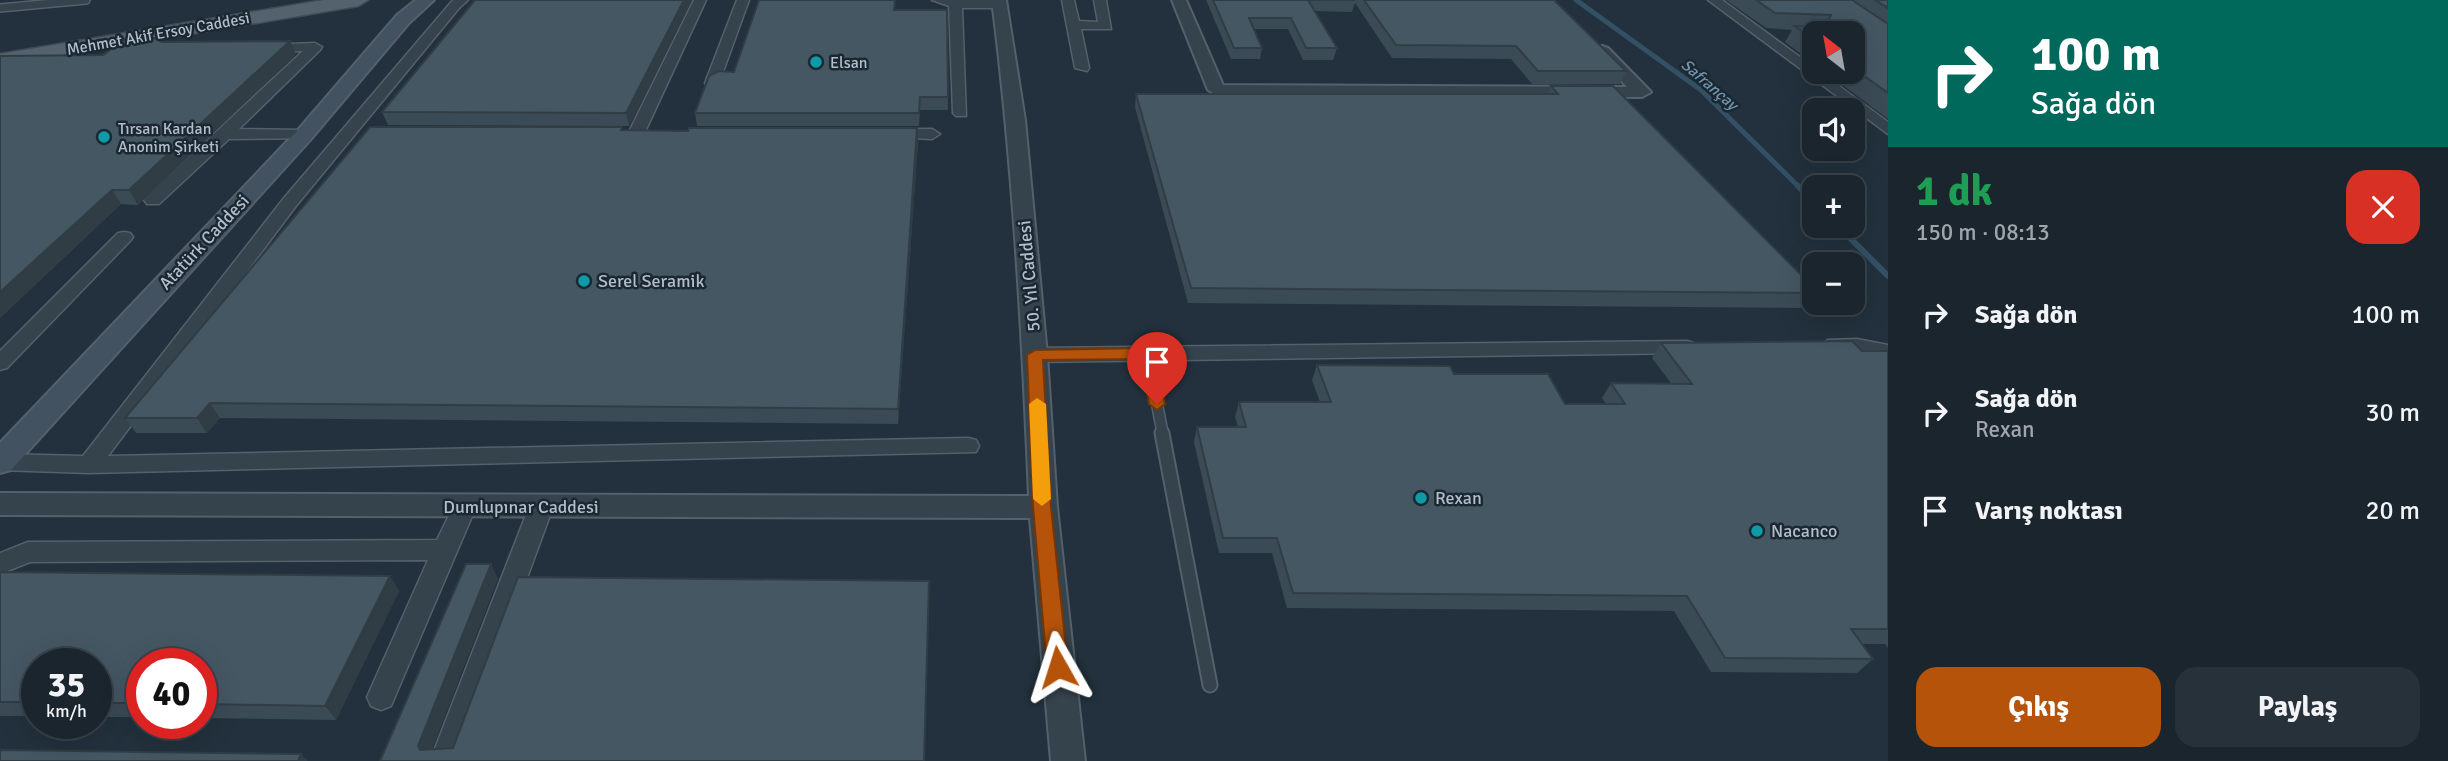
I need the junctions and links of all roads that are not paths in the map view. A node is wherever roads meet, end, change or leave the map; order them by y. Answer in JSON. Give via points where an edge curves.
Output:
{"nodes":[{"id":1,"x":5,"y":0,"type":"edge"},
{"id":2,"x":86,"y":0,"type":"edge"},
{"id":3,"x":285,"y":0,"type":"edge"},
{"id":4,"x":358,"y":0,"type":"edge"},
{"id":5,"x":426,"y":0,"type":"edge"},
{"id":6,"x":462,"y":0,"type":"edge"},
{"id":7,"x":700,"y":0,"type":"edge"},
{"id":8,"x":743,"y":0,"type":"edge"},
{"id":9,"x":938,"y":0,"type":"edge"},
{"id":10,"x":1179,"y":0,"type":"edge"},
{"id":11,"x":1714,"y":0,"type":"edge"},
{"id":12,"x":1000,"y":2,"type":"edge"},
{"id":13,"x":955,"y":4,"type":"junction"},
{"id":14,"x":0,"y":6,"type":"edge"},
{"id":15,"x":1085,"y":6,"type":"edge"},
{"id":16,"x":403,"y":9,"type":"edge"},
{"id":17,"x":1073,"y":25,"type":"junction"},
{"id":18,"x":1762,"y":36,"type":"junction"},
{"id":19,"x":1788,"y":36,"type":"edge"},
{"id":20,"x":1589,"y":38,"type":"edge"},
{"id":21,"x":0,"y":47,"type":"edge"},
{"id":22,"x":257,"y":48,"type":"edge"},
{"id":23,"x":0,"y":60,"type":"edge"},
{"id":24,"x":1082,"y":68,"type":"dead end"},
{"id":25,"x":712,"y":83,"type":"edge"},
{"id":26,"x":961,"y":113,"type":"dead end"},
{"id":27,"x":1888,"y":129,"type":"edge"},
{"id":28,"x":347,"y":133,"type":"junction"},
{"id":29,"x":374,"y":133,"type":"edge"},
{"id":30,"x":225,"y":134,"type":"junction"},
{"id":31,"x":636,"y":134,"type":"edge"},
{"id":32,"x":878,"y":134,"type":"edge"},
{"id":33,"x":932,"y":134,"type":"dead end"},
{"id":34,"x":304,"y":135,"type":"junction"},
{"id":35,"x":153,"y":200,"type":"dead end"},
{"id":36,"x":124,"y":237,"type":"dead end"},
{"id":37,"x":1714,"y":347,"type":"edge"},
{"id":38,"x":1805,"y":347,"type":"edge"},
{"id":39,"x":1888,"y":352,"type":"edge"},
{"id":40,"x":1147,"y":353,"type":"junction"},
{"id":41,"x":1035,"y":355,"type":"junction"},
{"id":42,"x":0,"y":363,"type":"edge"},
{"id":43,"x":968,"y":446,"type":"dead end"},
{"id":44,"x":0,"y":462,"type":"edge"},
{"id":45,"x":89,"y":465,"type":"junction"},
{"id":46,"x":0,"y":504,"type":"edge"},
{"id":47,"x":464,"y":507,"type":"junction"},
{"id":48,"x":1042,"y":507,"type":"junction"},
{"id":49,"x":541,"y":508,"type":"junction"},
{"id":50,"x":445,"y":550,"type":"junction"},
{"id":51,"x":0,"y":564,"type":"edge"},
{"id":52,"x":1210,"y":685,"type":"dead end"},
{"id":53,"x":381,"y":697,"type":"dead end"},
{"id":54,"x":445,"y":761,"type":"edge"},
{"id":55,"x":1068,"y":761,"type":"edge"}],
"edges":[{"from":1,"to":14,"type":"lane"},
{"from":2,"to":14,"type":"lane"},
{"from":3,"to":21,"type":"main road","name":"Mehmet Akif Ersoy Caddesi"},
{"from":4,"to":23,"type":"main road","name":"Mehmet Akif Ersoy Caddesi"},
{"from":5,"to":16,"type":"main road","name":"Atatürk Caddesi"},
{"from":6,"to":28,"type":"street"},
{"from":7,"to":31,"type":"street"},
{"from":8,"to":25,"type":"street"},
{"from":9,"to":13,"type":"street"},
{"from":10,"to":20,"type":"street","via":[[1217,90],[1642,92]]},
{"from":11,"to":18,"type":"street"},
{"from":12,"to":13,"type":"street"},
{"from":12,"to":41,"type":"street","name":"50. Yıl Caddesi","via":[[1016,120]]},
{"from":13,"to":26,"type":"street"},
{"from":15,"to":17,"type":"street"},
{"from":15,"to":17,"type":"street","via":[[1106,26]]},
{"from":16,"to":34,"type":"main road","name":"Atatürk Caddesi"},
{"from":17,"to":24,"type":"street"},
{"from":18,"to":19,"type":"street"},
{"from":18,"to":27,"type":"street"},
{"from":22,"to":30,"type":"street","via":[[314,47]]},
{"from":28,"to":29,"type":"street"},
{"from":28,"to":45,"type":"street"},
{"from":30,"to":34,"type":"street"},
{"from":30,"to":35,"type":"street"},
{"from":32,"to":33,"type":"street"},
{"from":34,"to":44,"type":"main road","name":"Atatürk Caddesi"},
{"from":36,"to":42,"type":"street"},
{"from":37,"to":40,"type":"street"},
{"from":38,"to":39,"type":"street","via":[[1857,346]]},
{"from":40,"to":41,"type":"street"},
{"from":40,"to":52,"type":"lane"},
{"from":41,"to":48,"type":"street","name":"50. Yıl Caddesi"},
{"from":43,"to":45,"type":"street"},
{"from":44,"to":45,"type":"street"},
{"from":46,"to":47,"type":"street","name":"Dumlupınar Caddesi"},
{"from":47,"to":49,"type":"street","name":"Dumlupınar Caddesi"},
{"from":47,"to":50,"type":"street"},
{"from":48,"to":49,"type":"street","name":"Dumlupınar Caddesi"},
{"from":48,"to":55,"type":"street","name":"50. Yıl Caddesi"},
{"from":49,"to":54,"type":"street"},
{"from":50,"to":51,"type":"street","via":[[28,552]]},
{"from":50,"to":53,"type":"street"}]}
